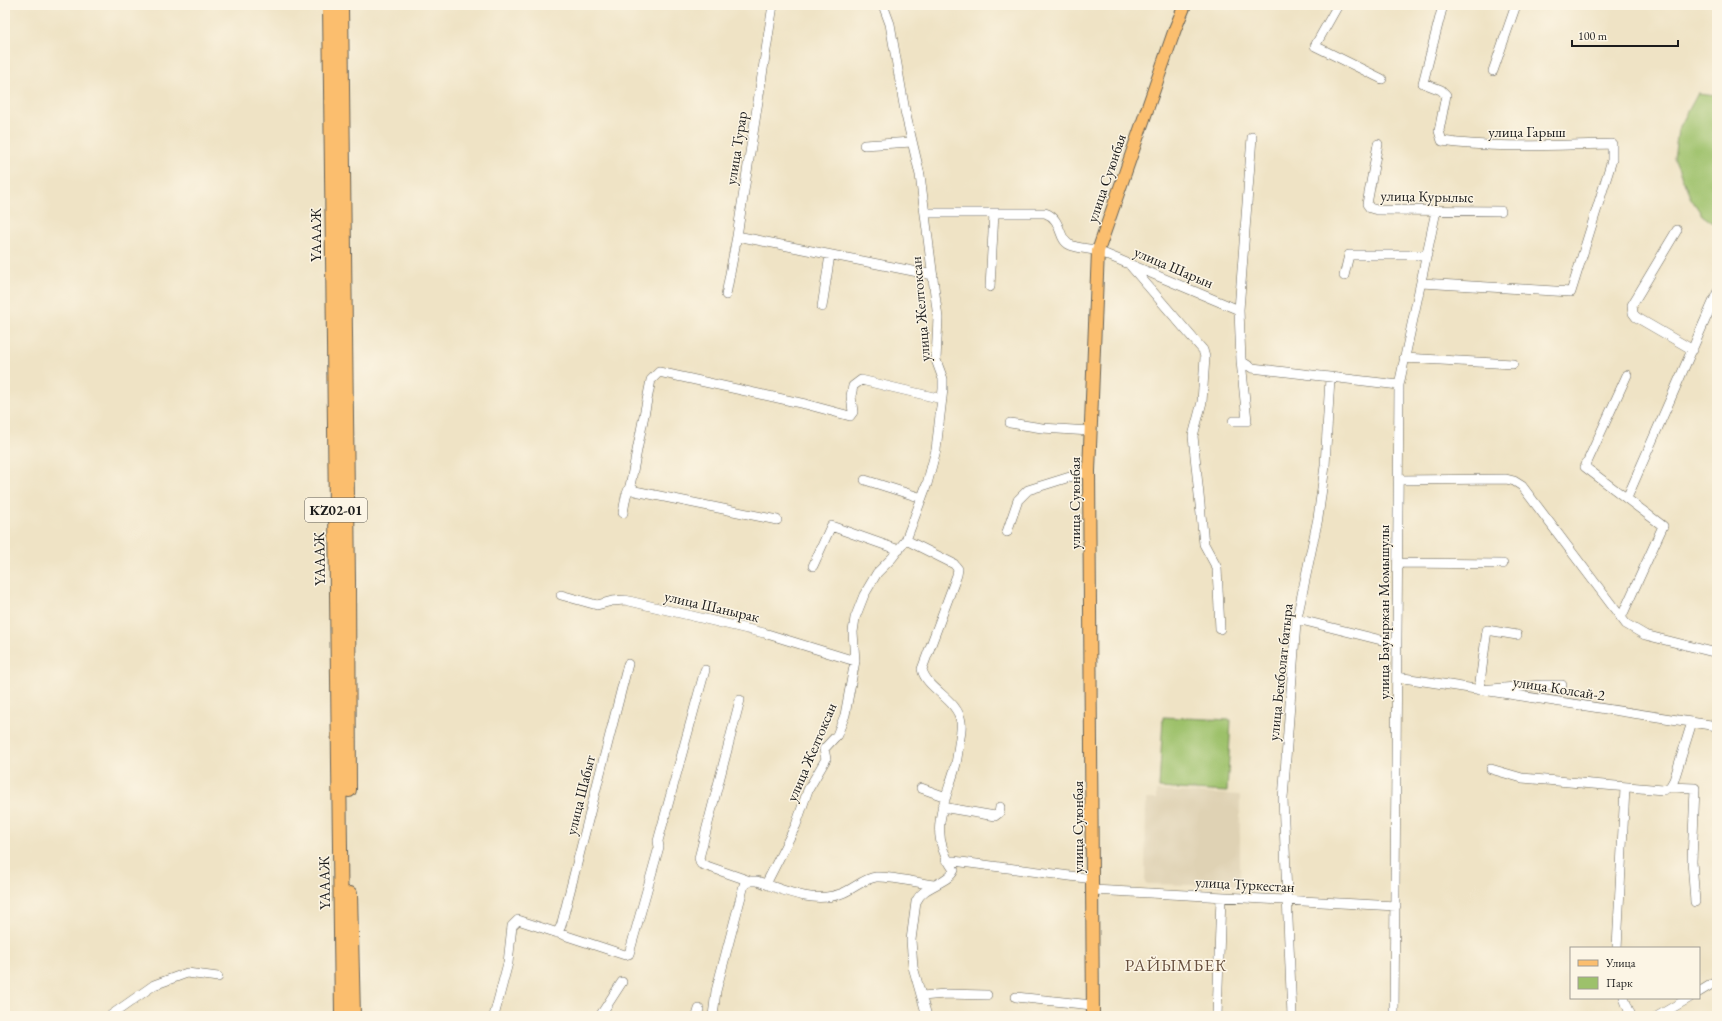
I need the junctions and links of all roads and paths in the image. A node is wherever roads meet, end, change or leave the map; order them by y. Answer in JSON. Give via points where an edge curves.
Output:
{"nodes":[{"id":1,"x":330,"y":5,"type":"edge"},
{"id":2,"x":341,"y":5,"type":"edge"},
{"id":3,"x":773,"y":5,"type":"edge"},
{"id":4,"x":883,"y":5,"type":"edge"},
{"id":5,"x":1185,"y":5,"type":"edge"},
{"id":6,"x":1338,"y":5,"type":"edge"},
{"id":7,"x":1443,"y":5,"type":"edge"},
{"id":8,"x":1516,"y":5,"type":"edge"},
{"id":9,"x":1493,"y":71,"type":"dead end"},
{"id":10,"x":1382,"y":78,"type":"dead end"},
{"id":11,"x":1252,"y":137,"type":"dead end"},
{"id":12,"x":912,"y":142,"type":"junction"},
{"id":13,"x":1378,"y":144,"type":"dead end"},
{"id":14,"x":864,"y":145,"type":"dead end"},
{"id":15,"x":1436,"y":211,"type":"junction"},
{"id":16,"x":1501,"y":211,"type":"dead end"},
{"id":17,"x":925,"y":213,"type":"junction"},
{"id":18,"x":994,"y":213,"type":"junction"},
{"id":19,"x":1677,"y":230,"type":"dead end"},
{"id":20,"x":737,"y":236,"type":"junction"},
{"id":21,"x":1098,"y":251,"type":"junction"},
{"id":22,"x":830,"y":255,"type":"junction"},
{"id":23,"x":1427,"y":255,"type":"junction"},
{"id":24,"x":1129,"y":264,"type":"junction"},
{"id":25,"x":933,"y":276,"type":"junction"},
{"id":26,"x":1344,"y":276,"type":"dead end"},
{"id":27,"x":1421,"y":283,"type":"junction"},
{"id":28,"x":990,"y":287,"type":"dead end"},
{"id":29,"x":1717,"y":293,"type":"edge"},
{"id":30,"x":726,"y":295,"type":"dead end"},
{"id":31,"x":822,"y":307,"type":"dead end"},
{"id":32,"x":1239,"y":310,"type":"junction"},
{"id":33,"x":1692,"y":350,"type":"junction"},
{"id":34,"x":1404,"y":358,"type":"junction"},
{"id":35,"x":1241,"y":361,"type":"junction"},
{"id":36,"x":1513,"y":364,"type":"dead end"},
{"id":37,"x":1627,"y":375,"type":"dead end"},
{"id":38,"x":1330,"y":378,"type":"junction"},
{"id":39,"x":1399,"y":385,"type":"junction"},
{"id":40,"x":942,"y":399,"type":"junction"},
{"id":41,"x":1233,"y":421,"type":"dead end"},
{"id":42,"x":1010,"y":423,"type":"dead end"},
{"id":43,"x":1090,"y":431,"type":"junction"},
{"id":44,"x":1089,"y":471,"type":"junction"},
{"id":45,"x":865,"y":480,"type":"dead end"},
{"id":46,"x":1398,"y":480,"type":"junction"},
{"id":47,"x":630,"y":486,"type":"junction"},
{"id":48,"x":922,"y":498,"type":"junction"},
{"id":49,"x":1627,"y":498,"type":"junction"},
{"id":50,"x":623,"y":512,"type":"dead end"},
{"id":51,"x":777,"y":520,"type":"dead end"},
{"id":52,"x":1007,"y":532,"type":"dead end"},
{"id":53,"x":906,"y":540,"type":"junction"},
{"id":54,"x":899,"y":550,"type":"junction"},
{"id":55,"x":1398,"y":563,"type":"junction"},
{"id":56,"x":1503,"y":564,"type":"dead end"},
{"id":57,"x":813,"y":566,"type":"dead end"},
{"id":58,"x":561,"y":595,"type":"dead end"},
{"id":59,"x":1621,"y":618,"type":"junction"},
{"id":60,"x":1297,"y":619,"type":"junction"},
{"id":61,"x":1220,"y":629,"type":"dead end"},
{"id":62,"x":1517,"y":635,"type":"dead end"},
{"id":63,"x":1397,"y":644,"type":"junction"},
{"id":64,"x":1717,"y":653,"type":"edge"},
{"id":65,"x":855,"y":661,"type":"junction"},
{"id":66,"x":628,"y":664,"type":"dead end"},
{"id":67,"x":705,"y":670,"type":"dead end"},
{"id":68,"x":1397,"y":677,"type":"junction"},
{"id":69,"x":1562,"y":685,"type":"dead end"},
{"id":70,"x":1479,"y":690,"type":"junction"},
{"id":71,"x":740,"y":700,"type":"dead end"},
{"id":72,"x":1692,"y":722,"type":"junction"},
{"id":73,"x":1717,"y":726,"type":"edge"},
{"id":74,"x":1491,"y":769,"type":"dead end"},
{"id":75,"x":1670,"y":787,"type":"junction"},
{"id":76,"x":921,"y":788,"type":"dead end"},
{"id":77,"x":1624,"y":788,"type":"junction"},
{"id":78,"x":946,"y":797,"type":"junction"},
{"id":79,"x":942,"y":807,"type":"junction"},
{"id":80,"x":1000,"y":807,"type":"dead end"},
{"id":81,"x":946,"y":860,"type":"junction"},
{"id":82,"x":750,"y":881,"type":"junction"},
{"id":83,"x":766,"y":884,"type":"junction"},
{"id":84,"x":1093,"y":884,"type":"junction"},
{"id":85,"x":934,"y":885,"type":"junction"},
{"id":86,"x":1221,"y":897,"type":"junction"},
{"id":87,"x":1288,"y":900,"type":"junction"},
{"id":88,"x":1695,"y":902,"type":"dead end"},
{"id":89,"x":1396,"y":906,"type":"junction"},
{"id":90,"x":557,"y":933,"type":"junction"},
{"id":91,"x":1617,"y":947,"type":"edge"},
{"id":92,"x":218,"y":977,"type":"dead end"},
{"id":93,"x":1717,"y":981,"type":"edge"},
{"id":94,"x":622,"y":982,"type":"dead end"},
{"id":95,"x":1700,"y":991,"type":"edge"},
{"id":96,"x":987,"y":995,"type":"dead end"},
{"id":97,"x":922,"y":996,"type":"junction"},
{"id":98,"x":1016,"y":998,"type":"dead end"},
{"id":99,"x":1624,"y":999,"type":"edge"},
{"id":100,"x":1687,"y":999,"type":"edge"},
{"id":101,"x":1092,"y":1010,"type":"edge"},
{"id":102,"x":110,"y":1016,"type":"edge"},
{"id":103,"x":342,"y":1016,"type":"edge"},
{"id":104,"x":353,"y":1016,"type":"edge"},
{"id":105,"x":494,"y":1016,"type":"edge"},
{"id":106,"x":600,"y":1016,"type":"edge"},
{"id":107,"x":713,"y":1016,"type":"edge"},
{"id":108,"x":927,"y":1016,"type":"edge"},
{"id":109,"x":1217,"y":1016,"type":"edge"},
{"id":110,"x":1292,"y":1016,"type":"edge"},
{"id":111,"x":1394,"y":1016,"type":"edge"},
{"id":112,"x":1631,"y":1016,"type":"edge"},
{"id":113,"x":1658,"y":1016,"type":"edge"}],
"edges":[{"from":1,"to":103,"type":"highway","name":"ҮАААЖ","number":"KZ02-01"},
{"from":2,"to":104,"type":"highway","name":"ҮАААЖ","number":"KZ02-01"},
{"from":3,"to":20,"type":"street","name":"улица Турар"},
{"from":4,"to":12,"type":"street","name":"улица Желтоксан","via":[[890,24]]},
{"from":5,"to":21,"type":"main road","name":"улица Суюнбая"},
{"from":6,"to":10,"type":"street","via":[[1315,46]]},
{"from":7,"to":27,"type":"street","name":"улица Гарыш","via":[[1423,83],[1442,90],[1446,95],[1439,131],[1442,141],[1463,144],[1612,144],[1612,160],[1571,292]]},
{"from":8,"to":9,"type":"street"},
{"from":11,"to":32,"type":"street"},
{"from":12,"to":14,"type":"street"},
{"from":12,"to":17,"type":"street","name":"улица Желтоксан"},
{"from":13,"to":15,"type":"street","name":"улица Курылыс","via":[[1367,204],[1370,208]]},
{"from":15,"to":16,"type":"street","name":"улица Курылыс"},
{"from":15,"to":23,"type":"street","name":"улица Бауыржан Момышулы"},
{"from":17,"to":18,"type":"street"},
{"from":17,"to":25,"type":"street","name":"улица Желтоксан"},
{"from":18,"to":21,"type":"street","name":"улица Шарын","via":[[1050,215],[1056,219],[1065,241],[1070,245]]},
{"from":18,"to":28,"type":"street"},
{"from":19,"to":33,"type":"street","via":[[1632,305],[1636,317]]},
{"from":20,"to":22,"type":"street"},
{"from":20,"to":30,"type":"street","name":"улица Турар"},
{"from":21,"to":24,"type":"street","name":"улица Шарын"},
{"from":21,"to":43,"type":"main road","name":"улица Суюнбая"},
{"from":22,"to":25,"type":"street"},
{"from":22,"to":31,"type":"street"},
{"from":23,"to":26,"type":"street","via":[[1349,255]]},
{"from":23,"to":27,"type":"street","name":"улица Бауыржан Момышулы"},
{"from":24,"to":32,"type":"street","name":"улица Шарын"},
{"from":24,"to":61,"type":"street","via":[[1203,350],[1205,357],[1202,402],[1193,436],[1204,544],[1217,568]]},
{"from":25,"to":40,"type":"street","name":"улица Желтоксан","via":[[938,318],[936,360],[943,379]]},
{"from":27,"to":34,"type":"street","name":"улица Бауыржан Момышулы"},
{"from":29,"to":33,"type":"street"},
{"from":32,"to":35,"type":"street"},
{"from":33,"to":49,"type":"street"},
{"from":34,"to":36,"type":"street"},
{"from":34,"to":39,"type":"street","name":"улица Бауыржан Момышулы"},
{"from":35,"to":38,"type":"street","via":[[1252,368]]},
{"from":35,"to":41,"type":"street","via":[[1247,421]]},
{"from":37,"to":49,"type":"street","via":[[1585,467]]},
{"from":38,"to":39,"type":"street"},
{"from":38,"to":60,"type":"street","name":"улица Бекболат батыра","via":[[1325,466],[1318,518]]},
{"from":39,"to":46,"type":"street","name":"улица Бауыржан Момышулы"},
{"from":40,"to":47,"type":"street","via":[[861,380],[852,386],[853,412],[850,416],[659,372],[651,380]]},
{"from":40,"to":48,"type":"street","name":"улица Желтоксан","via":[[936,450]]},
{"from":42,"to":43,"type":"street"},
{"from":43,"to":44,"type":"main road","name":"улица Суюнбая"},
{"from":44,"to":52,"type":"street","via":[[1028,490],[1018,500]]},
{"from":44,"to":84,"type":"main road","name":"улица Суюнбая"},
{"from":45,"to":48,"type":"street"},
{"from":46,"to":55,"type":"street","name":"улица Бауыржан Момышулы"},
{"from":46,"to":59,"type":"street","via":[[1514,481],[1522,486]]},
{"from":47,"to":50,"type":"street"},
{"from":47,"to":51,"type":"street","via":[[635,491]]},
{"from":48,"to":53,"type":"street","name":"улица Желтоксан"},
{"from":49,"to":59,"type":"street","via":[[1662,526]]},
{"from":53,"to":54,"type":"street","name":"улица Желтоксан"},
{"from":53,"to":78,"type":"street","via":[[954,564],[958,569],[922,669],[926,678],[960,716],[956,766]]},
{"from":54,"to":57,"type":"street","via":[[831,526]]},
{"from":54,"to":65,"type":"street","name":"улица Желтоксан","via":[[877,573],[857,612],[853,632]]},
{"from":55,"to":56,"type":"street"},
{"from":55,"to":63,"type":"street","name":"улица Бауыржан Момышулы"},
{"from":58,"to":65,"type":"street","name":"улица Шанырак","via":[[597,606],[625,600],[764,633]]},
{"from":59,"to":64,"type":"street","via":[[1626,624],[1645,635]]},
{"from":60,"to":63,"type":"street"},
{"from":60,"to":87,"type":"street","name":"улица Бекболат батыра","via":[[1283,799]]},
{"from":62,"to":70,"type":"street","via":[[1487,630]]},
{"from":63,"to":68,"type":"street","name":"улица Бауыржан Момышулы"},
{"from":65,"to":83,"type":"street","name":"улица Желтоксан","via":[[845,715],[837,735],[824,749],[826,759],[808,790],[796,825]]},
{"from":66,"to":90,"type":"street","name":"улица Шабыт","via":[[561,926]]},
{"from":67,"to":90,"type":"street","via":[[629,954],[625,955]]},
{"from":68,"to":70,"type":"street","name":"улица Колсай-2"},
{"from":68,"to":89,"type":"street","name":"улица Бауыржан Момышулы"},
{"from":69,"to":70,"type":"street"},
{"from":70,"to":72,"type":"street","name":"улица Колсай-2"},
{"from":71,"to":82,"type":"street","via":[[699,858],[701,864]]},
{"from":72,"to":73,"type":"street","name":"улица Колсай-2"},
{"from":72,"to":75,"type":"street"},
{"from":74,"to":77,"type":"street","via":[[1522,778]]},
{"from":75,"to":77,"type":"street","via":[[1663,790]]},
{"from":75,"to":88,"type":"street","via":[[1695,788],[1692,861]]},
{"from":76,"to":78,"type":"street"},
{"from":77,"to":91,"type":"street"},
{"from":78,"to":79,"type":"street"},
{"from":79,"to":80,"type":"street","via":[[995,816],[998,815]]},
{"from":79,"to":81,"type":"street","via":[[938,835]]},
{"from":81,"to":84,"type":"street","name":"улица Туркестан"},
{"from":81,"to":85,"type":"street","via":[[954,870]]},
{"from":82,"to":83,"type":"street"},
{"from":82,"to":107,"type":"street","via":[[744,885],[716,991]]},
{"from":83,"to":85,"type":"street","via":[[806,897],[821,898],[841,894],[867,879],[877,877]]},
{"from":84,"to":86,"type":"street","name":"улица Туркестан"},
{"from":84,"to":101,"type":"main road","name":"улица Суюнбая"},
{"from":85,"to":97,"type":"street","via":[[922,893],[916,902],[911,940],[913,967]]},
{"from":86,"to":87,"type":"street","name":"улица Туркестан"},
{"from":86,"to":109,"type":"street"},
{"from":87,"to":89,"type":"street","name":"улица Туркестан"},
{"from":87,"to":110,"type":"street","name":"улица Бекболат батыра"},
{"from":89,"to":111,"type":"street","name":"улица Бауыржан Момышулы"},
{"from":90,"to":105,"type":"street","via":[[518,920],[512,926],[508,963]]},
{"from":92,"to":102,"type":"street","via":[[187,973],[154,985]]},
{"from":93,"to":95,"type":"street"},
{"from":94,"to":106,"type":"street"},
{"from":96,"to":97,"type":"street"},
{"from":97,"to":108,"type":"street"},
{"from":98,"to":101,"type":"street"},
{"from":99,"to":112,"type":"street"},
{"from":100,"to":113,"type":"street"}]}
